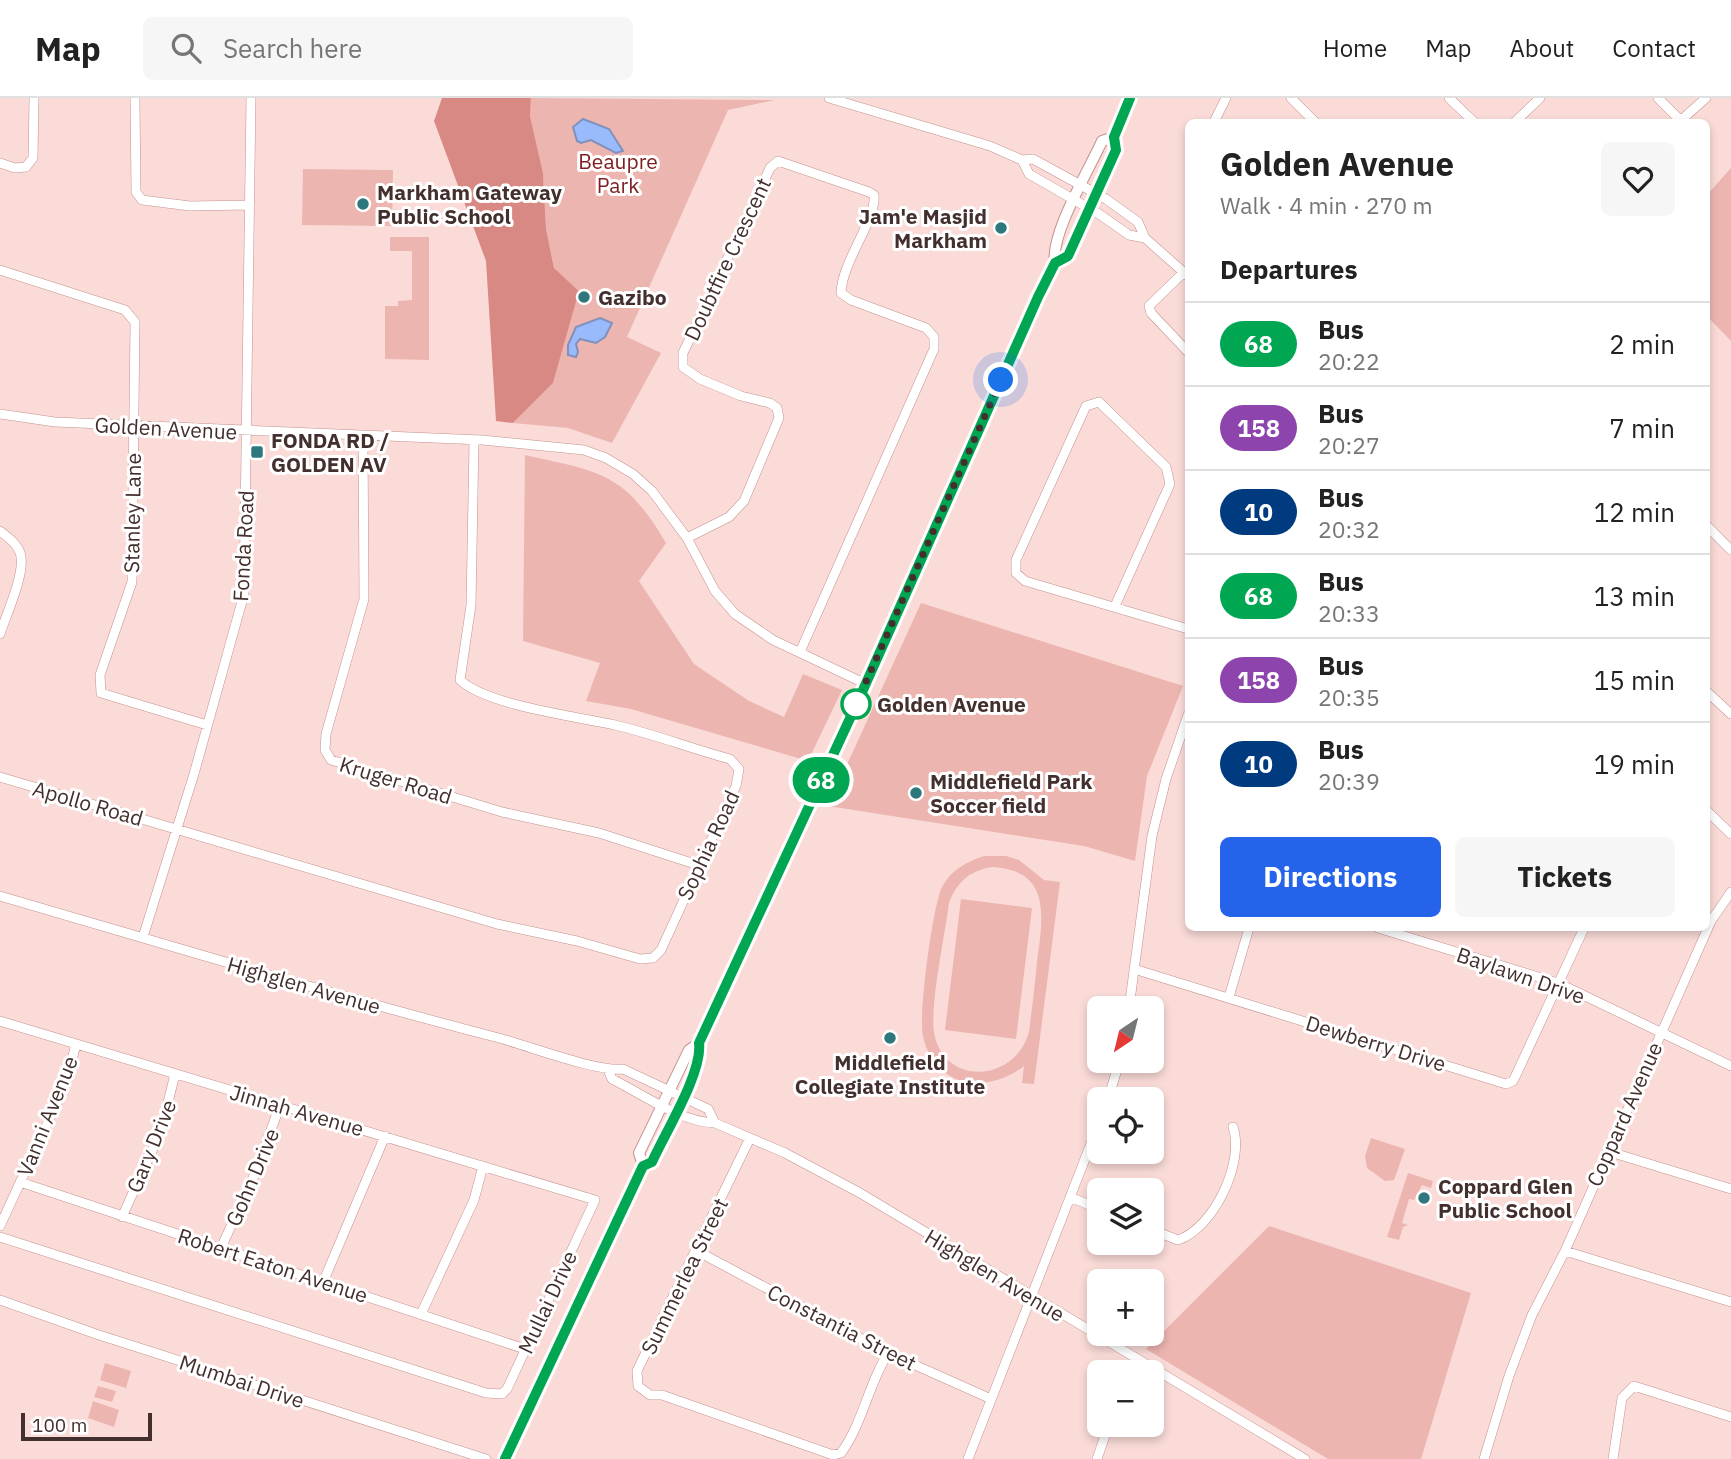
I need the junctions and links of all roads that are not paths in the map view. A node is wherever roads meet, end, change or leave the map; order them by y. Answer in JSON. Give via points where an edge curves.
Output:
{"nodes":[{"id":1,"x":34,"y":98,"type":"edge"},
{"id":2,"x":135,"y":98,"type":"edge"},
{"id":3,"x":251,"y":98,"type":"edge"},
{"id":4,"x":829,"y":98,"type":"edge"},
{"id":5,"x":1130,"y":98,"type":"edge"},
{"id":6,"x":1226,"y":98,"type":"edge"},
{"id":7,"x":1291,"y":98,"type":"edge"},
{"id":8,"x":1449,"y":98,"type":"edge"},
{"id":9,"x":1540,"y":98,"type":"edge"},
{"id":10,"x":1658,"y":98,"type":"edge"},
{"id":11,"x":1706,"y":98,"type":"edge"},
{"id":12,"x":1216,"y":119,"type":"edge"},
{"id":13,"x":1312,"y":119,"type":"edge"},
{"id":14,"x":1471,"y":119,"type":"edge"},
{"id":15,"x":1518,"y":119,"type":"edge"},
{"id":16,"x":1677,"y":119,"type":"edge"},
{"id":17,"x":1683,"y":119,"type":"edge"},
{"id":18,"x":1114,"y":137,"type":"junction"},
{"id":19,"x":1022,"y":160,"type":"junction"},
{"id":20,"x":0,"y":163,"type":"edge"},
{"id":21,"x":1082,"y":186,"type":"junction"},
{"id":22,"x":1096,"y":194,"type":"junction"},
{"id":23,"x":1075,"y":200,"type":"junction"},
{"id":24,"x":250,"y":205,"type":"junction"},
{"id":25,"x":1090,"y":208,"type":"junction"},
{"id":26,"x":1145,"y":238,"type":"junction"},
{"id":27,"x":1055,"y":263,"type":"junction"},
{"id":28,"x":0,"y":270,"type":"edge"},
{"id":29,"x":1185,"y":273,"type":"edge"},
{"id":30,"x":1185,"y":275,"type":"edge"},
{"id":31,"x":1185,"y":349,"type":"edge"},
{"id":32,"x":0,"y":414,"type":"edge"},
{"id":33,"x":133,"y":426,"type":"junction"},
{"id":34,"x":247,"y":431,"type":"junction"},
{"id":35,"x":363,"y":436,"type":"junction"},
{"id":36,"x":474,"y":440,"type":"junction"},
{"id":37,"x":1710,"y":529,"type":"edge"},
{"id":38,"x":0,"y":531,"type":"edge"},
{"id":39,"x":687,"y":538,"type":"junction"},
{"id":40,"x":1731,"y":551,"type":"edge"},
{"id":41,"x":1115,"y":606,"type":"junction"},
{"id":42,"x":1185,"y":628,"type":"edge"},
{"id":43,"x":0,"y":634,"type":"edge"},
{"id":44,"x":800,"y":652,"type":"junction"},
{"id":45,"x":866,"y":684,"type":"junction"},
{"id":46,"x":1710,"y":695,"type":"edge"},
{"id":47,"x":1731,"y":714,"type":"edge"},
{"id":48,"x":1185,"y":723,"type":"edge"},
{"id":49,"x":207,"y":725,"type":"junction"},
{"id":50,"x":1177,"y":746,"type":"junction"},
{"id":51,"x":1185,"y":749,"type":"edge"},
{"id":52,"x":0,"y":776,"type":"edge"},
{"id":53,"x":1710,"y":814,"type":"edge"},
{"id":54,"x":177,"y":829,"type":"junction"},
{"id":55,"x":1731,"y":834,"type":"edge"},
{"id":56,"x":698,"y":865,"type":"junction"},
{"id":57,"x":1731,"y":892,"type":"edge"},
{"id":58,"x":0,"y":896,"type":"edge"},
{"id":59,"x":1710,"y":923,"type":"edge"},
{"id":60,"x":1248,"y":931,"type":"edge"},
{"id":61,"x":1388,"y":931,"type":"edge"},
{"id":62,"x":1583,"y":931,"type":"edge"},
{"id":63,"x":1706,"y":931,"type":"edge"},
{"id":64,"x":143,"y":937,"type":"junction"},
{"id":65,"x":1134,"y":969,"type":"junction"},
{"id":66,"x":1558,"y":983,"type":"junction"},
{"id":67,"x":1131,"y":996,"type":"edge"},
{"id":68,"x":1229,"y":996,"type":"junction"},
{"id":69,"x":0,"y":1021,"type":"edge"},
{"id":70,"x":1661,"y":1032,"type":"junction"},
{"id":71,"x":699,"y":1043,"type":"junction"},
{"id":72,"x":76,"y":1044,"type":"junction"},
{"id":73,"x":1731,"y":1066,"type":"edge"},
{"id":74,"x":608,"y":1070,"type":"junction"},
{"id":75,"x":175,"y":1074,"type":"junction"},
{"id":76,"x":670,"y":1090,"type":"junction"},
{"id":77,"x":682,"y":1096,"type":"junction"},
{"id":78,"x":663,"y":1104,"type":"junction"},
{"id":79,"x":280,"y":1105,"type":"junction"},
{"id":80,"x":676,"y":1111,"type":"junction"},
{"id":81,"x":715,"y":1123,"type":"junction"},
{"id":82,"x":1233,"y":1127,"type":"dead end"},
{"id":83,"x":386,"y":1136,"type":"junction"},
{"id":84,"x":750,"y":1138,"type":"junction"},
{"id":85,"x":1607,"y":1151,"type":"junction"},
{"id":86,"x":1087,"y":1154,"type":"edge"},
{"id":87,"x":483,"y":1166,"type":"junction"},
{"id":88,"x":643,"y":1166,"type":"junction"},
{"id":89,"x":20,"y":1182,"type":"junction"},
{"id":90,"x":1731,"y":1189,"type":"edge"},
{"id":91,"x":1070,"y":1197,"type":"junction"},
{"id":92,"x":595,"y":1200,"type":"joint"},
{"id":93,"x":1087,"y":1204,"type":"edge"},
{"id":94,"x":122,"y":1217,"type":"junction"},
{"id":95,"x":0,"y":1226,"type":"edge"},
{"id":96,"x":1164,"y":1235,"type":"edge"},
{"id":97,"x":0,"y":1237,"type":"edge"},
{"id":98,"x":221,"y":1248,"type":"junction"},
{"id":99,"x":697,"y":1251,"type":"junction"},
{"id":100,"x":1565,"y":1251,"type":"junction"},
{"id":101,"x":324,"y":1280,"type":"junction"},
{"id":102,"x":1029,"y":1296,"type":"junction"},
{"id":103,"x":0,"y":1300,"type":"edge"},
{"id":104,"x":1731,"y":1303,"type":"edge"},
{"id":105,"x":422,"y":1312,"type":"junction"},
{"id":106,"x":526,"y":1349,"type":"junction"},
{"id":107,"x":888,"y":1353,"type":"junction"},
{"id":108,"x":1136,"y":1360,"type":"edge"},
{"id":109,"x":1164,"y":1376,"type":"edge"},
{"id":110,"x":989,"y":1398,"type":"junction"},
{"id":111,"x":1731,"y":1417,"type":"edge"},
{"id":112,"x":1105,"y":1437,"type":"edge"},
{"id":113,"x":486,"y":1459,"type":"edge"},
{"id":114,"x":505,"y":1459,"type":"edge"},
{"id":115,"x":968,"y":1459,"type":"edge"},
{"id":116,"x":1097,"y":1459,"type":"edge"},
{"id":117,"x":1306,"y":1459,"type":"edge"},
{"id":118,"x":1484,"y":1459,"type":"edge"},
{"id":119,"x":1613,"y":1459,"type":"edge"}],
"edges":[{"from":1,"to":20,"type":"street","via":[[33,158],[26,167]]},
{"from":2,"to":24,"type":"street","via":[[136,192],[142,200],[190,206]]},
{"from":3,"to":24,"type":"street","name":"Fonda Road"},
{"from":4,"to":19,"type":"street","via":[[990,146]]},
{"from":5,"to":18,"type":"main road"},
{"from":6,"to":12,"type":"street"},
{"from":7,"to":13,"type":"street"},
{"from":8,"to":14,"type":"street"},
{"from":9,"to":15,"type":"street"},
{"from":10,"to":16,"type":"street"},
{"from":11,"to":17,"type":"street"},
{"from":18,"to":21,"type":"main road","via":[[1102,141]]},
{"from":18,"to":22,"type":"main road","via":[[1116,150]]},
{"from":19,"to":21,"type":"street","via":[[1033,159]]},
{"from":19,"to":23,"type":"street","via":[[1029,174]]},
{"from":21,"to":22,"type":"street"},
{"from":21,"to":23,"type":"main road"},
{"from":22,"to":25,"type":"main road"},
{"from":22,"to":26,"type":"street","via":[[1139,222]]},
{"from":23,"to":25,"type":"street"},
{"from":23,"to":27,"type":"main road","via":[[1053,251]]},
{"from":24,"to":34,"type":"street","name":"Fonda Road"},
{"from":25,"to":26,"type":"street","via":[[1129,235]]},
{"from":25,"to":27,"type":"main road","via":[[1068,256]]},
{"from":26,"to":29,"type":"street"},
{"from":27,"to":45,"type":"main road"},
{"from":28,"to":33,"type":"street","via":[[131,314],[135,321]]},
{"from":30,"to":31,"type":"street","via":[[1149,306]]},
{"from":32,"to":33,"type":"street","name":"Golden Avenue"},
{"from":33,"to":34,"type":"street","name":"Golden Avenue"},
{"from":33,"to":49,"type":"street","name":"Stanley Lane","via":[[132,582],[98,688],[117,700]]},
{"from":34,"to":35,"type":"street","name":"Golden Avenue"},
{"from":34,"to":49,"type":"street","name":"Fonda Road","via":[[244,594]]},
{"from":35,"to":36,"type":"street","name":"Golden Avenue"},
{"from":35,"to":56,"type":"street","name":"Kruger Road","via":[[364,599],[326,734],[325,750],[331,761],[502,812],[599,833]]},
{"from":36,"to":39,"type":"street","name":"Golden Avenue","via":[[575,449],[606,458],[652,491]]},
{"from":36,"to":56,"type":"street","name":"Sophia Road","via":[[471,605],[460,680],[498,698],[559,716],[626,728],[736,763],[740,772],[736,786]]},
{"from":37,"to":40,"type":"street"},
{"from":38,"to":43,"type":"street","via":[[21,557]]},
{"from":39,"to":44,"type":"street","name":"Golden Avenue","via":[[715,591],[735,614]]},
{"from":39,"to":44,"type":"street","name":"Doubtfire Crescent","via":[[729,517],[744,502],[779,418],[770,403],[731,392],[683,367],[683,353],[770,168],[778,161],[869,192],[874,195],[874,208],[845,267],[841,293],[926,328],[934,337],[934,349]]},
{"from":41,"to":41,"type":"street","via":[[1170,477],[1166,467],[1099,402],[1086,406],[1081,414],[1014,569],[1025,581]]},
{"from":41,"to":42,"type":"street"},
{"from":44,"to":45,"type":"street","name":"Golden Avenue"},
{"from":45,"to":71,"type":"main road"},
{"from":46,"to":47,"type":"street"},
{"from":48,"to":50,"type":"street"},
{"from":49,"to":54,"type":"street","name":"Fonda Road"},
{"from":50,"to":51,"type":"street"},
{"from":50,"to":65,"type":"street","via":[[1152,836]]},
{"from":52,"to":54,"type":"street","name":"Apollo Road"},
{"from":53,"to":55,"type":"street"},
{"from":54,"to":56,"type":"street","name":"Sophia Road","via":[[483,920],[645,960],[661,950]]},
{"from":54,"to":64,"type":"street","name":"Fonda Road"},
{"from":57,"to":59,"type":"street","name":"Coppard Avenue"},
{"from":58,"to":64,"type":"street","name":"Highglen Avenue"},
{"from":60,"to":68,"type":"street"},
{"from":61,"to":66,"type":"street","name":"Baylawn Drive"},
{"from":62,"to":66,"type":"street"},
{"from":63,"to":70,"type":"street","name":"Coppard Avenue"},
{"from":64,"to":74,"type":"street","name":"Highglen Avenue"},
{"from":65,"to":67,"type":"street"},
{"from":65,"to":68,"type":"street","name":"Dewberry Drive"},
{"from":66,"to":68,"type":"street","name":"Dewberry Drive","via":[[1513,1081],[1506,1084]]},
{"from":66,"to":70,"type":"street","name":"Baylawn Drive"},
{"from":69,"to":72,"type":"street","name":"Jinnah Avenue"},
{"from":70,"to":73,"type":"street","name":"Baylawn Drive"},
{"from":70,"to":85,"type":"street","name":"Coppard Avenue"},
{"from":71,"to":76,"type":"main road","via":[[689,1050]]},
{"from":71,"to":77,"type":"main road","via":[[701,1056]]},
{"from":72,"to":75,"type":"street","name":"Jinnah Avenue"},
{"from":72,"to":89,"type":"street","name":"Vanni Avenue","via":[[66,1083]]},
{"from":74,"to":76,"type":"street","name":"Highglen Avenue","via":[[623,1069]]},
{"from":74,"to":78,"type":"street","name":"Highglen Avenue","via":[[612,1079]]},
{"from":75,"to":79,"type":"street","name":"Jinnah Avenue"},
{"from":75,"to":94,"type":"street","name":"Gary Drive","via":[[161,1131]]},
{"from":76,"to":77,"type":"street","name":"Highglen Avenue"},
{"from":76,"to":78,"type":"main road"},
{"from":77,"to":80,"type":"main road"},
{"from":77,"to":81,"type":"street","name":"Highglen Avenue","via":[[708,1110]]},
{"from":78,"to":80,"type":"street","name":"Highglen Avenue"},
{"from":78,"to":88,"type":"main road","via":[[639,1153]]},
{"from":79,"to":83,"type":"street","name":"Jinnah Avenue"},
{"from":79,"to":98,"type":"street","name":"Gohn Drive"},
{"from":80,"to":81,"type":"street","name":"Highglen Avenue","via":[[703,1123]]},
{"from":80,"to":88,"type":"main road","via":[[652,1162]]},
{"from":81,"to":84,"type":"street","name":"Highglen Avenue"},
{"from":82,"to":96,"type":"street","via":[[1238,1142],[1228,1184],[1192,1232],[1178,1240]]},
{"from":83,"to":87,"type":"street","name":"Jinnah Avenue"},
{"from":83,"to":101,"type":"street"},
{"from":84,"to":99,"type":"street","name":"Summerlea Street"},
{"from":84,"to":102,"type":"street","name":"Highglen Avenue","via":[[860,1193]]},
{"from":85,"to":90,"type":"street"},
{"from":85,"to":100,"type":"street","name":"Coppard Avenue"},
{"from":86,"to":91,"type":"street"},
{"from":87,"to":92,"type":"street","name":"Jinnah Avenue"},
{"from":87,"to":105,"type":"street","via":[[474,1200]]},
{"from":88,"to":114,"type":"main road"},
{"from":89,"to":94,"type":"street","name":"Robert Eaton Avenue"},
{"from":89,"to":95,"type":"street","name":"Vanni Avenue"},
{"from":91,"to":93,"type":"street"},
{"from":91,"to":102,"type":"street"},
{"from":92,"to":106,"type":"street","name":"Mullai Drive"},
{"from":94,"to":98,"type":"street","name":"Robert Eaton Avenue"},
{"from":97,"to":106,"type":"street","name":"Mullai Drive","via":[[493,1393],[508,1389]]},
{"from":98,"to":101,"type":"street","name":"Robert Eaton Avenue"},
{"from":99,"to":107,"type":"street","name":"Constantia Street"},
{"from":99,"to":107,"type":"street","name":"Summerlea Street","via":[[638,1371],[638,1385],[650,1395],[737,1420],[814,1450],[841,1453]]},
{"from":100,"to":104,"type":"street"},
{"from":100,"to":118,"type":"street","name":"Coppard Avenue","via":[[1519,1346]]},
{"from":101,"to":105,"type":"street","name":"Robert Eaton Avenue"},
{"from":102,"to":108,"type":"street","name":"Highglen Avenue"},
{"from":102,"to":110,"type":"street"},
{"from":103,"to":113,"type":"street","name":"Mumbai Drive"},
{"from":105,"to":106,"type":"street","name":"Robert Eaton Avenue"},
{"from":107,"to":110,"type":"street","name":"Constantia Street"},
{"from":109,"to":117,"type":"street","name":"Highglen Avenue"},
{"from":110,"to":115,"type":"street"},
{"from":111,"to":119,"type":"street","via":[[1634,1386],[1622,1398]]},
{"from":112,"to":116,"type":"street"}]}
